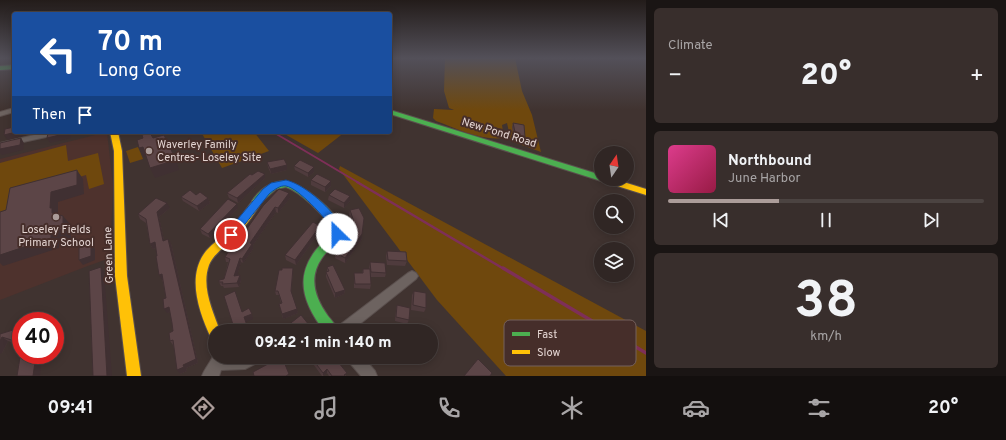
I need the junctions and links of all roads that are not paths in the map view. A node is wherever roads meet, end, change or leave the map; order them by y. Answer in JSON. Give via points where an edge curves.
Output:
{"nodes":[{"id":1,"x":12,"y":111,"type":"edge"},
{"id":2,"x":392,"y":113,"type":"edge"},
{"id":3,"x":0,"y":114,"type":"edge"},
{"id":4,"x":48,"y":134,"type":"edge"},
{"id":5,"x":114,"y":134,"type":"edge"},
{"id":6,"x":0,"y":145,"type":"edge"},
{"id":7,"x":594,"y":176,"type":"edge"},
{"id":8,"x":626,"y":186,"type":"edge"},
{"id":9,"x":646,"y":192,"type":"edge"},
{"id":10,"x":412,"y":276,"type":"dead end"},
{"id":11,"x":212,"y":324,"type":"edge"},
{"id":12,"x":326,"y":324,"type":"edge"},
{"id":13,"x":350,"y":324,"type":"edge"},
{"id":14,"x":216,"y":364,"type":"edge"},
{"id":15,"x":360,"y":364,"type":"edge"},
{"id":16,"x":134,"y":376,"type":"edge"},
{"id":17,"x":209,"y":376,"type":"edge"},
{"id":18,"x":370,"y":376,"type":"edge"}],
"edges":[{"from":1,"to":3,"type":"street"},
{"from":2,"to":7,"type":"street","name":"New Pond Road"},
{"from":4,"to":6,"type":"street"},
{"from":5,"to":16,"type":"street","name":"Green Lane","via":[[119,158],[121,276]]},
{"from":8,"to":9,"type":"street","name":"New Pond Road"},
{"from":10,"to":13,"type":"street"},
{"from":11,"to":12,"type":"street","via":[[201,287],[202,269],[209,255],[238,228],[266,191],[274,185],[286,183],[298,188],[331,218],[338,228],[337,234],[312,262],[307,287],[311,302]]},
{"from":14,"to":17,"type":"street"},
{"from":15,"to":18,"type":"street"}]}
